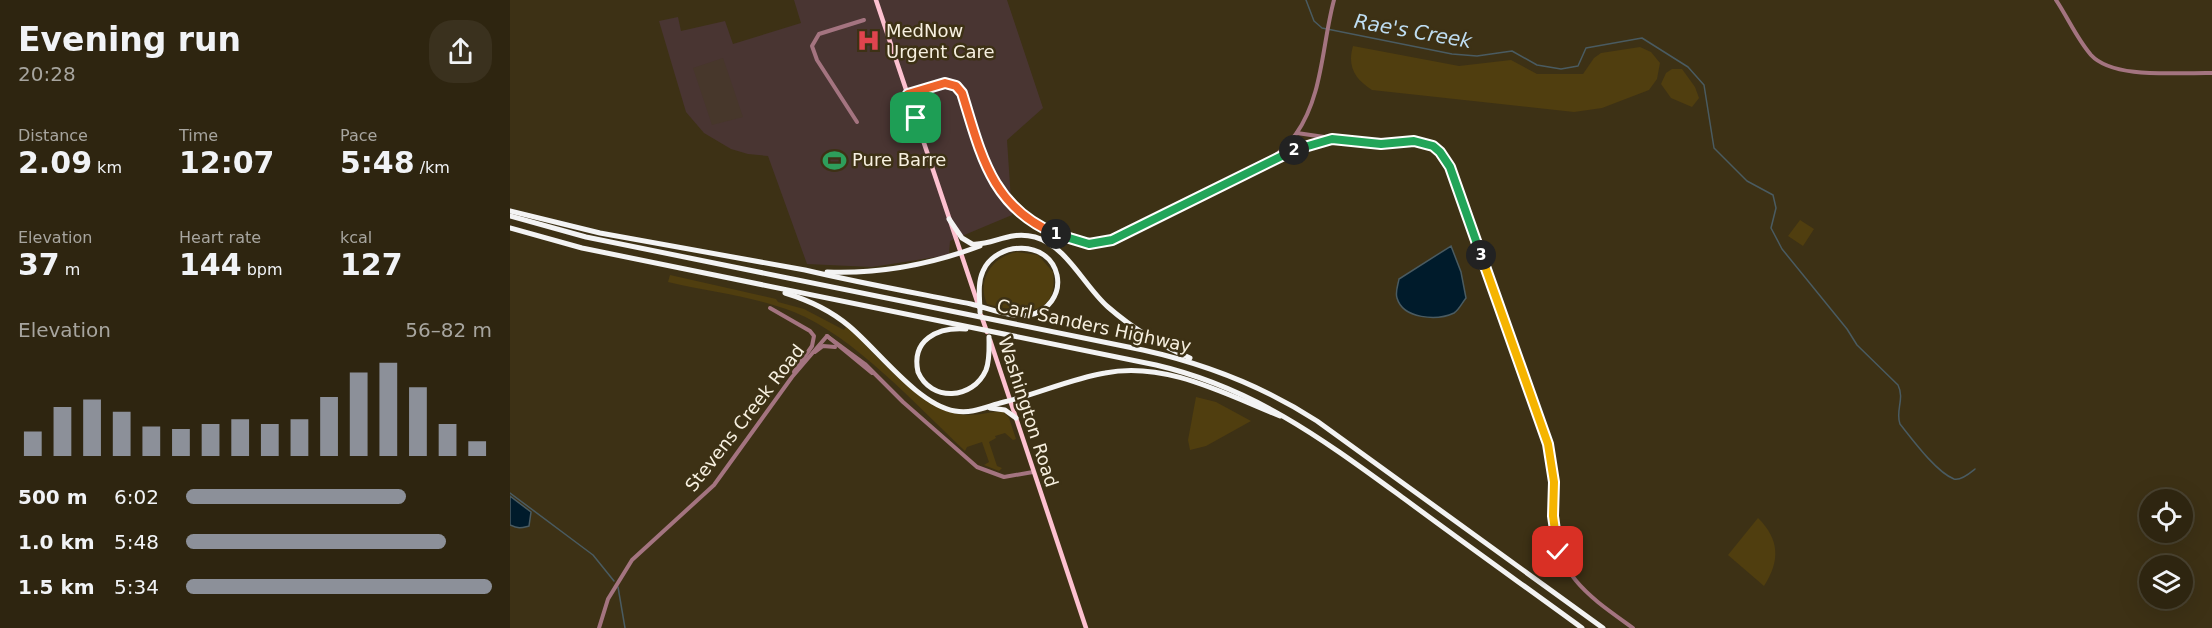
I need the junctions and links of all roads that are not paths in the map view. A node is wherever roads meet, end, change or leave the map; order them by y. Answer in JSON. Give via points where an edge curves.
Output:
{"nodes":[{"id":1,"x":876,"y":0,"type":"edge"},
{"id":2,"x":1334,"y":0,"type":"edge"},
{"id":3,"x":2056,"y":0,"type":"edge"},
{"id":4,"x":864,"y":20,"type":"dead end"},
{"id":5,"x":2212,"y":73,"type":"edge"},
{"id":6,"x":908,"y":94,"type":"junction"},
{"id":7,"x":857,"y":122,"type":"dead end"},
{"id":8,"x":1297,"y":133,"type":"junction"},
{"id":9,"x":1332,"y":139,"type":"junction"},
{"id":10,"x":1262,"y":164,"type":"junction"},
{"id":11,"x":510,"y":211,"type":"edge"},
{"id":12,"x":510,"y":216,"type":"edge"},
{"id":13,"x":949,"y":219,"type":"junction"},
{"id":14,"x":510,"y":228,"type":"edge"},
{"id":15,"x":1013,"y":235,"type":"junction"},
{"id":16,"x":961,"y":254,"type":"junction"},
{"id":17,"x":805,"y":270,"type":"junction"},
{"id":18,"x":758,"y":284,"type":"junction"},
{"id":19,"x":771,"y":308,"type":"dead end"},
{"id":20,"x":980,"y":312,"type":"junction"},
{"id":21,"x":969,"y":329,"type":"junction"},
{"id":22,"x":826,"y":336,"type":"junction"},
{"id":23,"x":989,"y":337,"type":"junction"},
{"id":24,"x":839,"y":349,"type":"junction"},
{"id":25,"x":812,"y":354,"type":"junction"},
{"id":26,"x":1216,"y":370,"type":"junction"},
{"id":27,"x":792,"y":377,"type":"junction"},
{"id":28,"x":878,"y":378,"type":"junction"},
{"id":29,"x":1010,"y":401,"type":"junction"},
{"id":30,"x":990,"y":408,"type":"junction"},
{"id":31,"x":1016,"y":418,"type":"junction"},
{"id":32,"x":1296,"y":422,"type":"junction"},
{"id":33,"x":1033,"y":472,"type":"junction"},
{"id":34,"x":599,"y":628,"type":"edge"},
{"id":35,"x":1086,"y":628,"type":"edge"},
{"id":36,"x":1582,"y":628,"type":"edge"},
{"id":37,"x":1603,"y":628,"type":"edge"},
{"id":38,"x":1633,"y":628,"type":"edge"}],
"edges":[{"from":1,"to":6,"type":"main road","name":"Washington Road"},
{"from":2,"to":8,"type":"street","via":[[1311,108]]},
{"from":3,"to":5,"type":"street","via":[[2091,54],[2106,66]]},
{"from":4,"to":7,"type":"street","via":[[819,34],[812,46]]},
{"from":6,"to":10,"type":"street","via":[[945,83],[956,86],[962,93],[989,173],[1001,193],[1027,219],[1076,241],[1112,240]]},
{"from":6,"to":13,"type":"main road","name":"Washington Road"},
{"from":8,"to":9,"type":"street"},
{"from":8,"to":10,"type":"street","via":[[1281,152]]},
{"from":9,"to":10,"type":"street"},
{"from":9,"to":38,"type":"street","via":[[1381,144],[1414,141],[1433,146],[1446,159],[1548,444],[1554,482],[1554,530],[1562,562],[1580,588]]},
{"from":11,"to":17,"type":"highway","via":[[600,233]]},
{"from":12,"to":26,"type":"highway","name":"Carl Sanders Highway","via":[[604,240],[1159,354]]},
{"from":13,"to":15,"type":"highway","via":[[962,238],[972,244]]},
{"from":13,"to":16,"type":"main road","name":"Washington Road"},
{"from":14,"to":18,"type":"highway","via":[[582,248]]},
{"from":15,"to":16,"type":"highway"},
{"from":15,"to":26,"type":"highway","via":[[1035,237],[1052,245],[1088,287],[1123,318],[1156,342]]},
{"from":16,"to":17,"type":"highway","via":[[860,272]]},
{"from":16,"to":20,"type":"main road","name":"Washington Road"},
{"from":17,"to":20,"type":"highway","via":[[964,303],[993,309],[1025,315],[1046,307],[1055,296],[1057,273],[1050,261],[1025,248],[1007,249],[998,255],[988,263],[981,277]]},
{"from":18,"to":21,"type":"highway"},
{"from":18,"to":30,"type":"highway","via":[[805,299],[832,314],[917,390],[943,407],[972,411]]},
{"from":19,"to":27,"type":"street","via":[[814,336]]},
{"from":20,"to":23,"type":"main road","name":"Washington Road"},
{"from":21,"to":23,"type":"highway","via":[[943,330],[924,341],[916,365],[928,387],[952,394],[973,387],[987,367]]},
{"from":21,"to":32,"type":"highway","name":"Carl Sanders Highway","via":[[1193,375],[1257,400]]},
{"from":22,"to":24,"type":"street"},
{"from":22,"to":25,"type":"street","name":"Stevens Creek Road"},
{"from":22,"to":28,"type":"street"},
{"from":23,"to":29,"type":"main road","name":"Washington Road"},
{"from":24,"to":25,"type":"street","via":[[823,346]]},
{"from":24,"to":28,"type":"street"},
{"from":25,"to":27,"type":"street","name":"Stevens Creek Road"},
{"from":26,"to":37,"type":"highway","name":"Carl Sanders Highway","via":[[1269,393],[1317,421]]},
{"from":27,"to":34,"type":"street","name":"Stevens Creek Road","via":[[714,485],[632,560],[608,599]]},
{"from":28,"to":33,"type":"street","via":[[977,467],[1004,477]]},
{"from":29,"to":30,"type":"highway"},
{"from":29,"to":31,"type":"main road","name":"Washington Road"},
{"from":29,"to":32,"type":"highway","via":[[1096,375],[1140,371],[1208,387]]},
{"from":30,"to":31,"type":"highway","via":[[1005,410]]},
{"from":31,"to":33,"type":"main road","name":"Washington Road"},
{"from":32,"to":36,"type":"highway","name":"Carl Sanders Highway"},
{"from":33,"to":35,"type":"main road","name":"Washington Road"}]}
